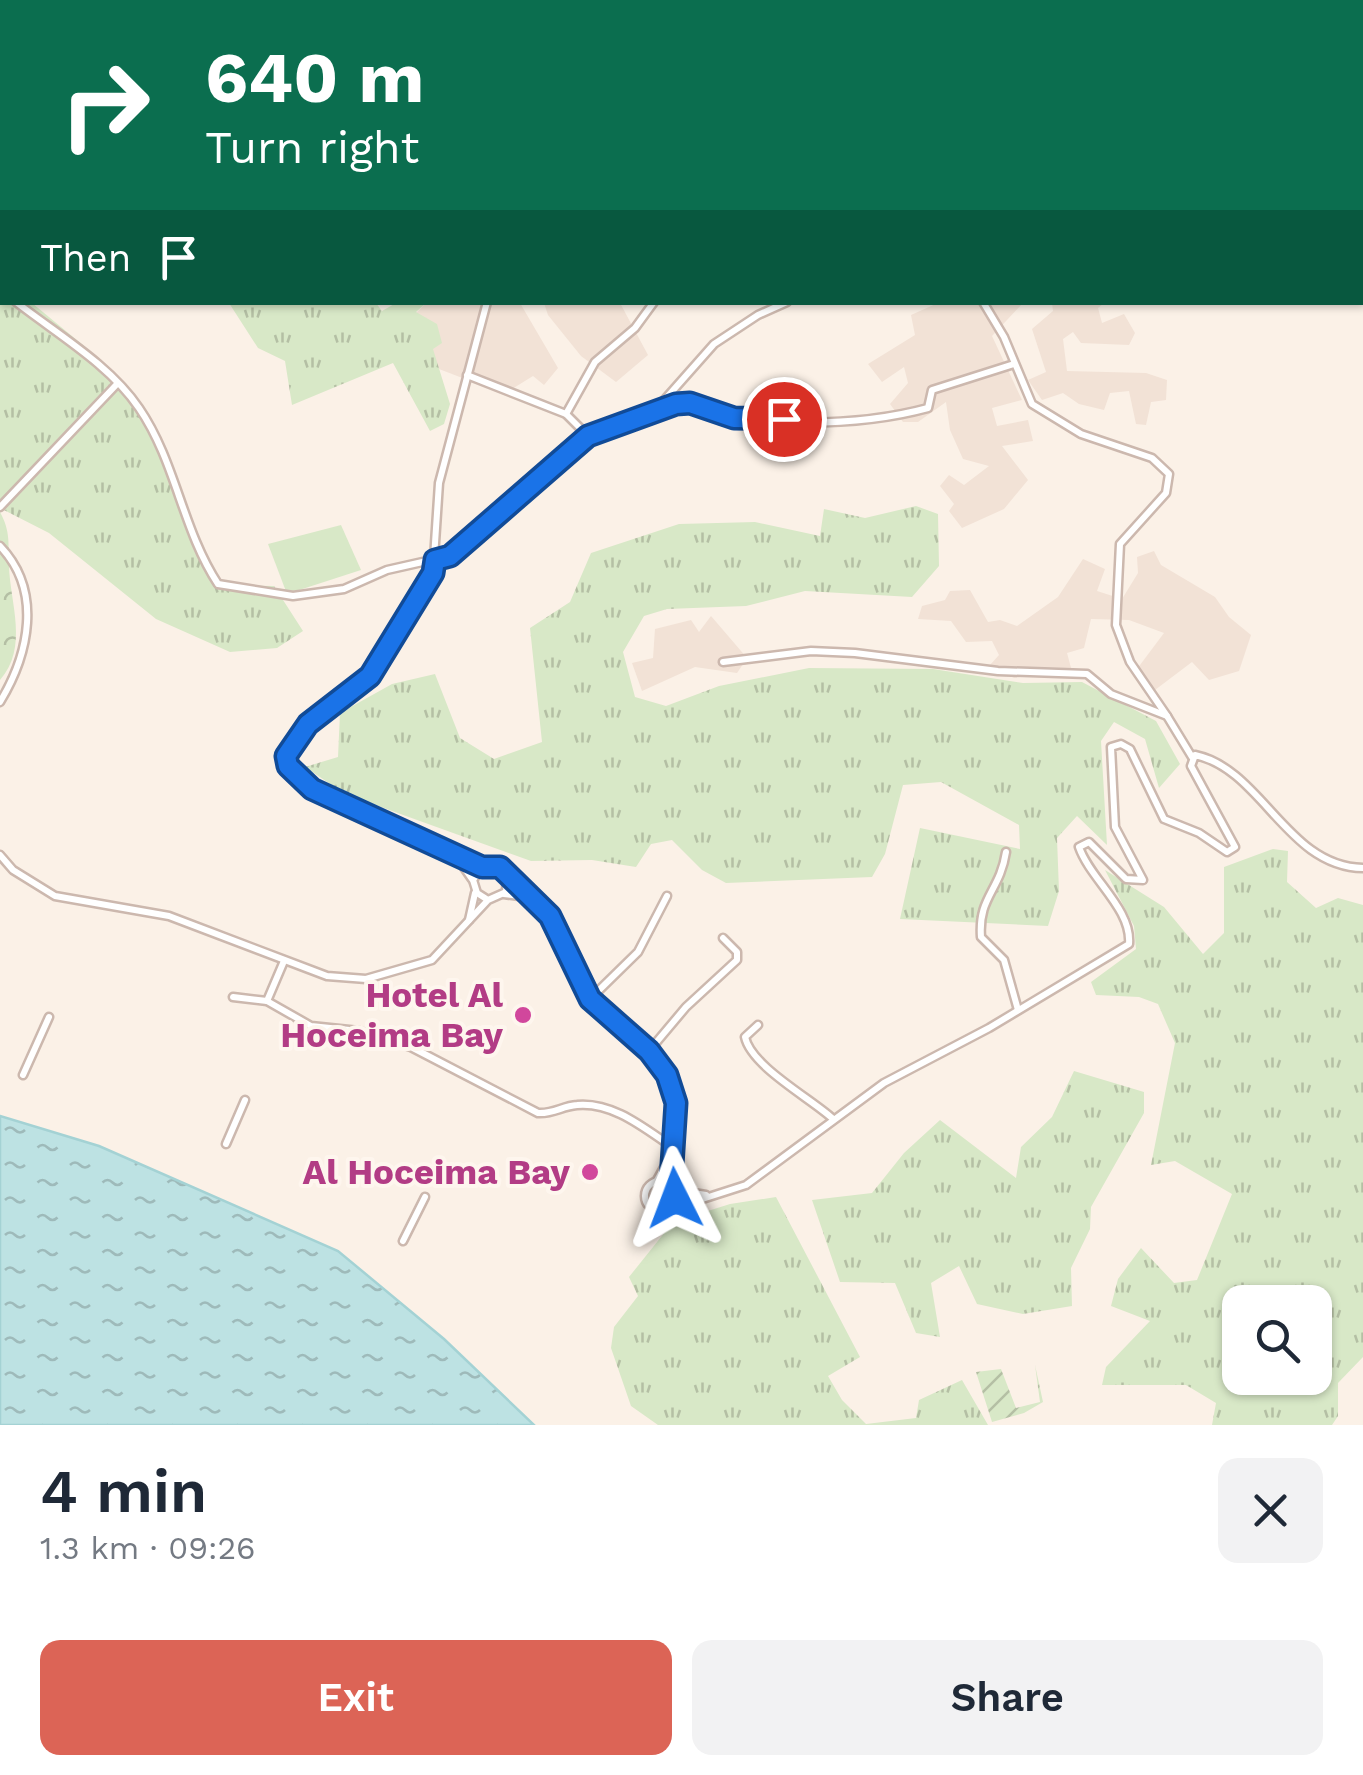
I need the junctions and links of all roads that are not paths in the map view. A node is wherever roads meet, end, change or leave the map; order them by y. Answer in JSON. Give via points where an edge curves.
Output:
{"nodes":[{"id":1,"x":20,"y":305,"type":"edge"},
{"id":2,"x":486,"y":305,"type":"edge"},
{"id":3,"x":652,"y":305,"type":"edge"},
{"id":4,"x":780,"y":305,"type":"edge"},
{"id":5,"x":984,"y":305,"type":"edge"},
{"id":6,"x":1014,"y":364,"type":"junction"},
{"id":7,"x":466,"y":375,"type":"junction"},
{"id":8,"x":117,"y":384,"type":"junction"},
{"id":9,"x":566,"y":414,"type":"junction"},
{"id":10,"x":652,"y":414,"type":"junction"},
{"id":11,"x":588,"y":436,"type":"junction"},
{"id":12,"x":0,"y":507,"type":"edge"},
{"id":13,"x":0,"y":546,"type":"edge"},
{"id":14,"x":435,"y":560,"type":"junction"},
{"id":15,"x":723,"y":662,"type":"dead end"},
{"id":16,"x":0,"y":702,"type":"edge"},
{"id":17,"x":1167,"y":716,"type":"junction"},
{"id":18,"x":1192,"y":758,"type":"junction"},
{"id":19,"x":453,"y":851,"type":"junction"},
{"id":20,"x":1006,"y":852,"type":"dead end"},
{"id":21,"x":0,"y":855,"type":"edge"},
{"id":22,"x":482,"y":867,"type":"junction"},
{"id":23,"x":1363,"y":868,"type":"edge"},
{"id":24,"x":508,"y":877,"type":"junction"},
{"id":25,"x":473,"y":880,"type":"junction"},
{"id":26,"x":475,"y":891,"type":"junction"},
{"id":27,"x":504,"y":894,"type":"junction"},
{"id":28,"x":667,"y":896,"type":"dead end"},
{"id":29,"x":534,"y":898,"type":"junction"},
{"id":30,"x":488,"y":900,"type":"junction"},
{"id":31,"x":468,"y":921,"type":"junction"},
{"id":32,"x":722,"y":938,"type":"dead end"},
{"id":33,"x":284,"y":960,"type":"junction"},
{"id":34,"x":233,"y":997,"type":"dead end"},
{"id":35,"x":590,"y":999,"type":"junction"},
{"id":36,"x":266,"y":1001,"type":"junction"},
{"id":37,"x":1018,"y":1010,"type":"junction"},
{"id":38,"x":49,"y":1017,"type":"dead end"},
{"id":39,"x":758,"y":1025,"type":"dead end"},
{"id":40,"x":649,"y":1051,"type":"junction"},
{"id":41,"x":23,"y":1075,"type":"dead end"},
{"id":42,"x":244,"y":1100,"type":"dead end"},
{"id":43,"x":832,"y":1118,"type":"junction"},
{"id":44,"x":666,"y":1142,"type":"dead end"},
{"id":45,"x":226,"y":1144,"type":"dead end"},
{"id":46,"x":672,"y":1154,"type":"junction"},
{"id":47,"x":656,"y":1182,"type":"junction"},
{"id":48,"x":673,"y":1188,"type":"junction"},
{"id":49,"x":717,"y":1195,"type":"junction"},
{"id":50,"x":425,"y":1198,"type":"dead end"},
{"id":51,"x":673,"y":1203,"type":"junction"},
{"id":52,"x":403,"y":1241,"type":"dead end"}],
"edges":[{"from":1,"to":8,"type":"street"},
{"from":2,"to":7,"type":"street"},
{"from":3,"to":9,"type":"street","via":[[595,362]]},
{"from":4,"to":10,"type":"street","via":[[714,344]]},
{"from":5,"to":6,"type":"street"},
{"from":6,"to":10,"type":"street","via":[[932,390],[928,408],[887,418],[734,418],[690,403]]},
{"from":6,"to":17,"type":"street","via":[[1032,404],[1081,434],[1152,458],[1169,474],[1166,494],[1120,544],[1116,625],[1130,662]]},
{"from":7,"to":9,"type":"street"},
{"from":7,"to":14,"type":"street","via":[[439,483]]},
{"from":8,"to":12,"type":"street"},
{"from":8,"to":14,"type":"street","via":[[144,417],[172,474],[190,534],[218,584],[293,596],[344,589],[387,570]]},
{"from":9,"to":11,"type":"street"},
{"from":10,"to":11,"type":"street"},
{"from":11,"to":14,"type":"street","via":[[450,556]]},
{"from":13,"to":16,"type":"street","via":[[12,559],[29,617],[26,649]]},
{"from":14,"to":19,"type":"street","via":[[370,676],[308,724],[289,747],[287,762],[303,782],[342,806]]},
{"from":15,"to":17,"type":"street","via":[[840,652],[1087,674],[1111,694]]},
{"from":17,"to":18,"type":"street"},
{"from":18,"to":23,"type":"street","via":[[1201,755],[1238,781],[1314,852]]},
{"from":18,"to":37,"type":"street","via":[[1234,851],[1164,818],[1130,750],[1110,746],[1115,828],[1143,880],[1126,880],[1092,843],[1079,847],[1130,934],[1129,944]]},
{"from":19,"to":22,"type":"street"},
{"from":19,"to":25,"type":"street"},
{"from":20,"to":37,"type":"street","via":[[981,907],[980,925],[984,944],[1004,960]]},
{"from":21,"to":33,"type":"street","via":[[55,896],[169,916]]},
{"from":22,"to":24,"type":"street","via":[[497,866]]},
{"from":22,"to":25,"type":"street"},
{"from":24,"to":27,"type":"street"},
{"from":24,"to":29,"type":"street"},
{"from":25,"to":26,"type":"street"},
{"from":26,"to":30,"type":"street"},
{"from":26,"to":31,"type":"street"},
{"from":27,"to":29,"type":"street"},
{"from":27,"to":30,"type":"street"},
{"from":28,"to":35,"type":"street","via":[[638,952]]},
{"from":29,"to":35,"type":"street","via":[[556,925]]},
{"from":30,"to":31,"type":"street"},
{"from":31,"to":33,"type":"street","via":[[432,960],[404,971],[366,979],[327,976]]},
{"from":32,"to":40,"type":"street","via":[[738,960]]},
{"from":33,"to":36,"type":"street"},
{"from":34,"to":36,"type":"street"},
{"from":35,"to":40,"type":"street"},
{"from":36,"to":44,"type":"street","via":[[311,1026],[359,1031],[411,1048],[538,1113],[604,1106]]},
{"from":37,"to":43,"type":"street"},
{"from":38,"to":41,"type":"street"},
{"from":39,"to":43,"type":"street","via":[[745,1038],[747,1046]]},
{"from":40,"to":46,"type":"street","via":[[676,1103]]},
{"from":42,"to":45,"type":"street"},
{"from":43,"to":49,"type":"street","via":[[758,1178]]},
{"from":46,"to":47,"type":"street"},
{"from":46,"to":48,"type":"street"},
{"from":47,"to":48,"type":"street"},
{"from":47,"to":51,"type":"street","via":[[646,1192],[649,1206],[664,1210]]},
{"from":48,"to":49,"type":"street","via":[[689,1196]]},
{"from":48,"to":51,"type":"street"},
{"from":49,"to":51,"type":"street"},
{"from":50,"to":52,"type":"street"}]}
